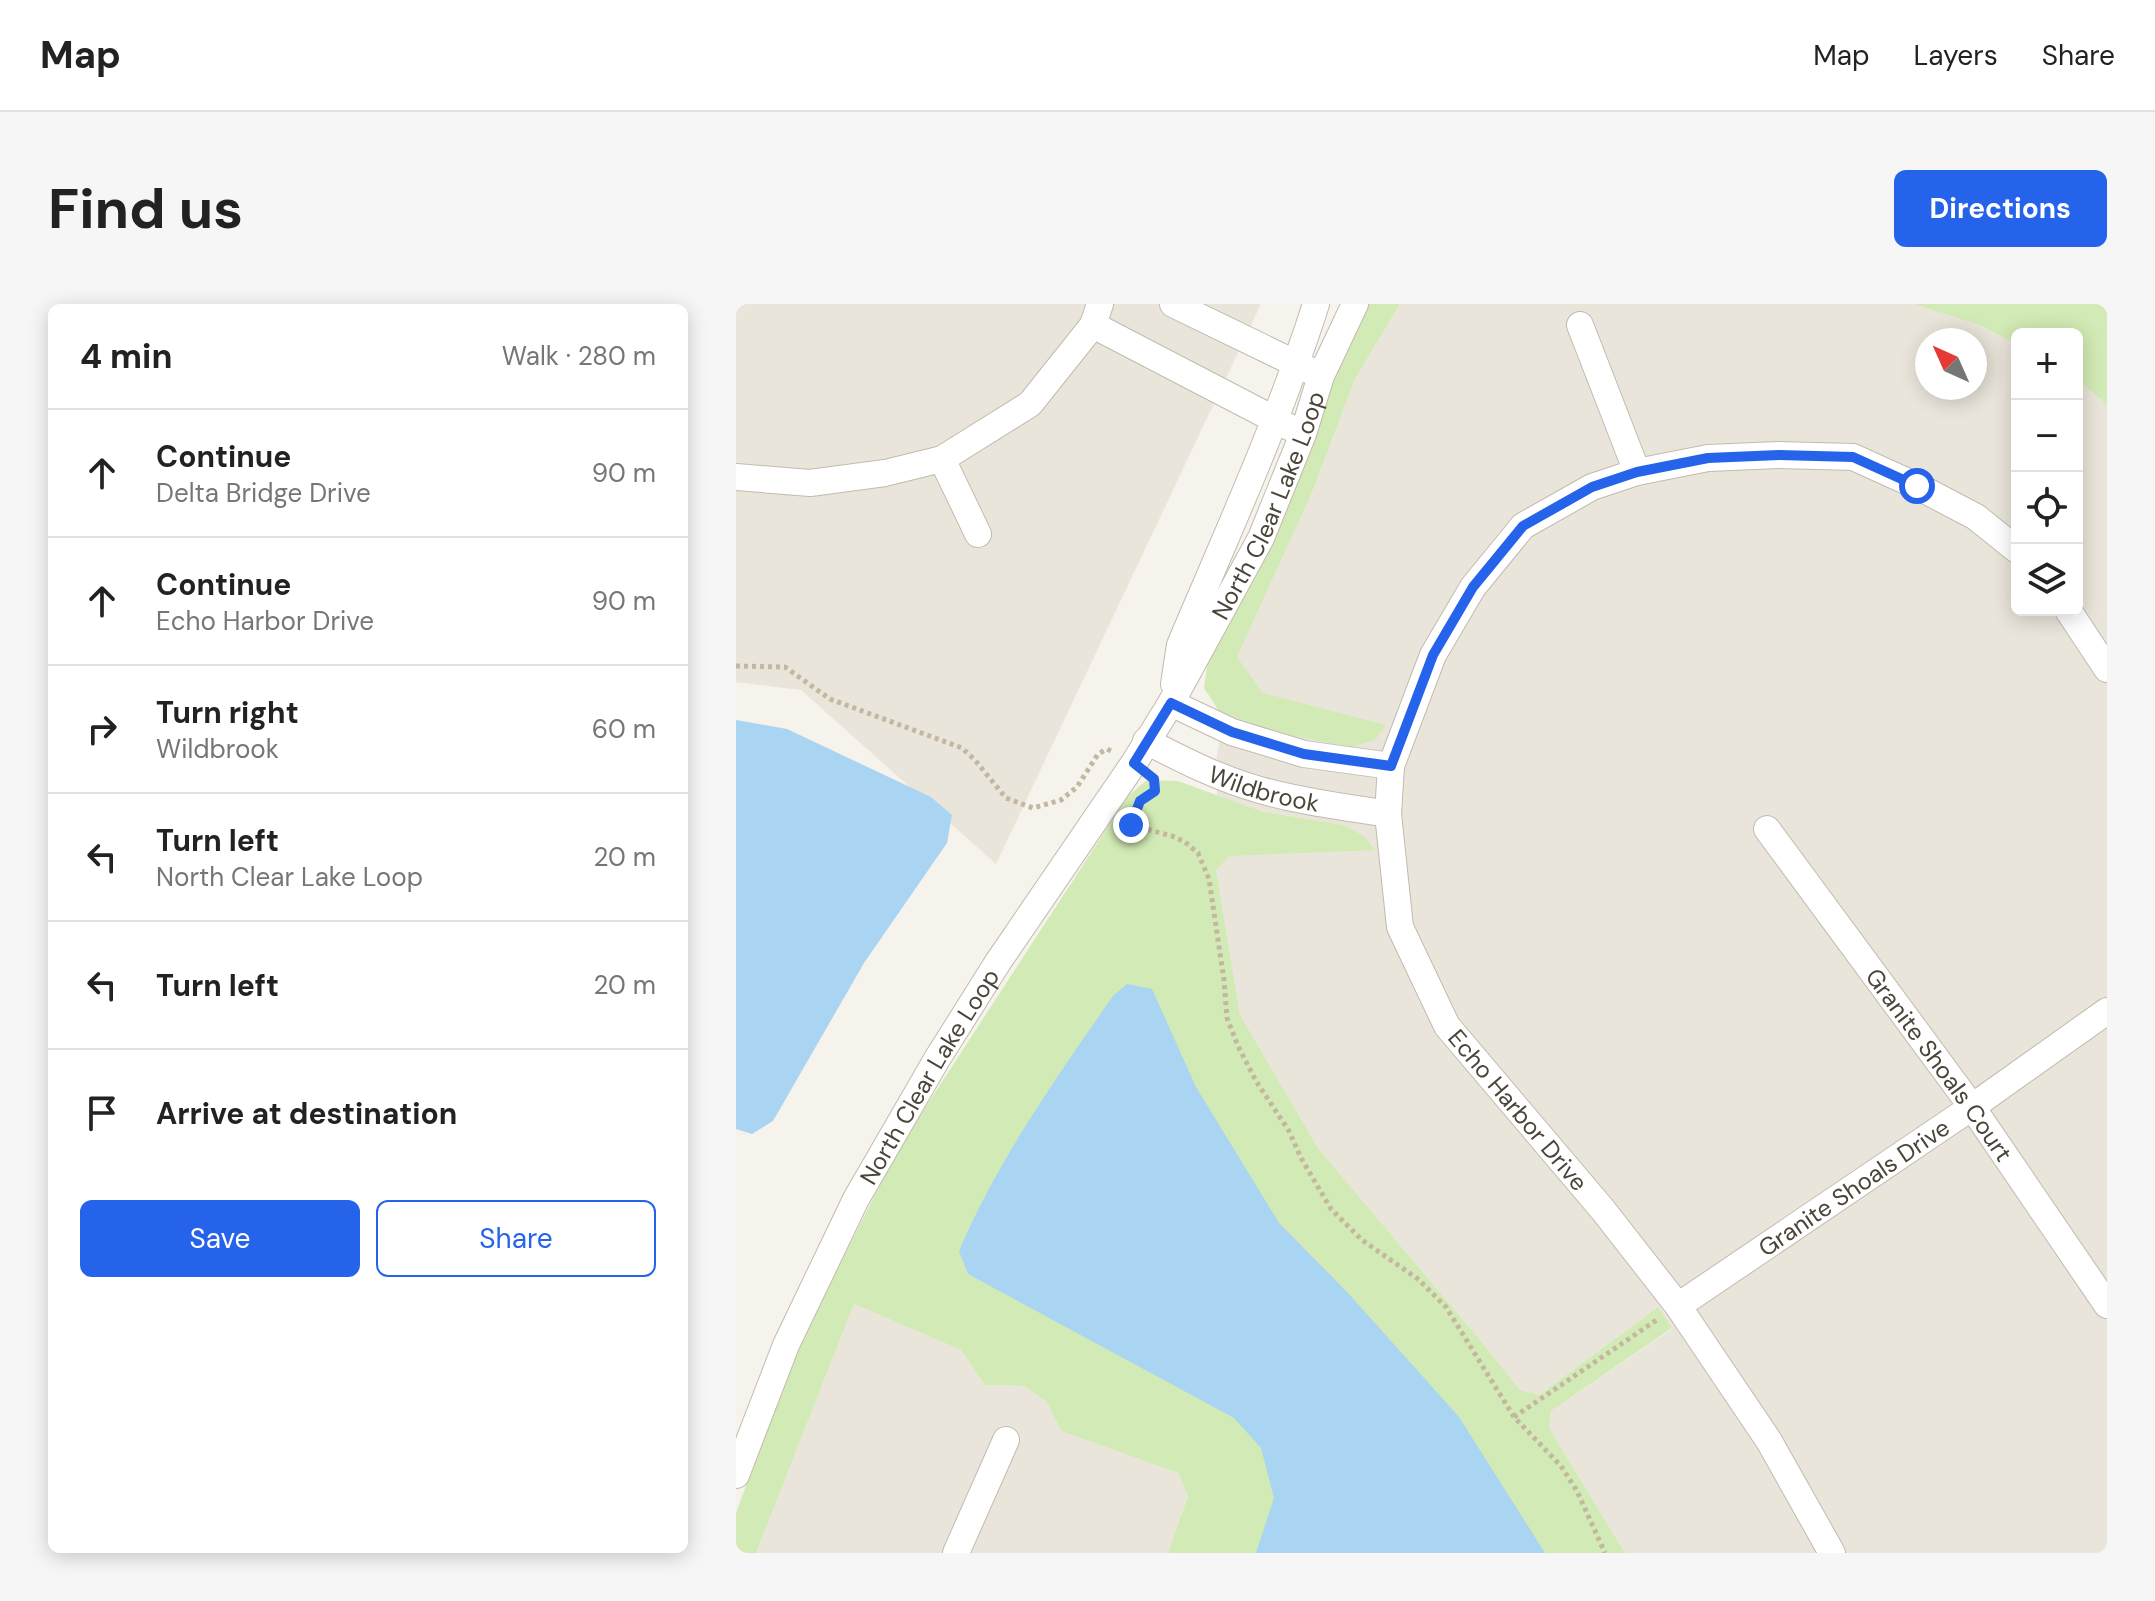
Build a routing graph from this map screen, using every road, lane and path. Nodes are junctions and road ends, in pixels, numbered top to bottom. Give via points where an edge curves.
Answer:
1 (1173, 304) edge
2 (1316, 304) edge
3 (1355, 304) edge
4 (1097, 315) edge
5 (1580, 325) dead end
6 (1297, 364) junction
7 (1321, 376) junction
8 (1276, 420) junction
9 (1303, 434) junction
10 (942, 459) junction
11 (1637, 472) junction
12 (736, 477) edge
13 (978, 534) dead end
14 (2011, 545) edge
15 (2072, 616) edge
16 (736, 666) edge
17 (2107, 669) edge
18 (1171, 703) junction
19 (1140, 752) junction
20 (1391, 766) junction
21 (1388, 814) junction
22 (1767, 829) dead end
23 (2107, 1011) edge
24 (1972, 1107) junction
25 (2107, 1305) edge
26 (1678, 1306) junction
27 (1514, 1417) junction
28 (1006, 1440) dead end
29 (736, 1475) edge
30 (956, 1553) edge
31 (1605, 1553) edge
32 (1832, 1553) edge

1 - 6 street
2 - 6 street, North Clear Lake Loop
3 - 7 street, North Clear Lake Loop
4 - 8 street
4 - 10 street via 1030,404
5 - 11 street
6 - 7 street
6 - 8 street, North Clear Lake Loop
7 - 9 street, North Clear Lake Loop
8 - 9 street
8 - 18 street, North Clear Lake Loop via 1180,645
9 - 18 street, North Clear Lake Loop via 1261,538
10 - 12 street via 810,483
10 - 13 street
11 - 14 street, Echo Harbor Drive via 1708,458 1853,457 1976,517
11 - 20 street, Echo Harbor Drive via 1592,487 1523,526 1473,587 1433,655
15 - 17 street
16 - 19 path via 785,667 830,699 962,748 1006,798 1033,808 1061,800 1107,749
18 - 19 street, North Clear Lake Loop
18 - 20 street, Wildbrook via 1232,732 1304,754
19 - 21 street, Wildbrook via 1259,790
19 - 27 path via 1155,791 1140,801 1131,825 1172,836 1198,853 1209,879 1227,1018 1256,1081 1331,1209 1446,1307
19 - 29 street, North Clear Lake Loop via 998,962 856,1199 786,1345
20 - 21 street, Echo Harbor Drive
21 - 26 street, Echo Harbor Drive via 1400,927 1447,1026
22 - 24 street, Granite Shoals Court
23 - 24 street, Granite Shoals Drive
24 - 25 street, Granite Shoals Court
24 - 26 street, Granite Shoals Drive
26 - 27 path
26 - 32 street, Echo Harbor Drive via 1769,1441
27 - 31 path via 1561,1466
28 - 30 street

